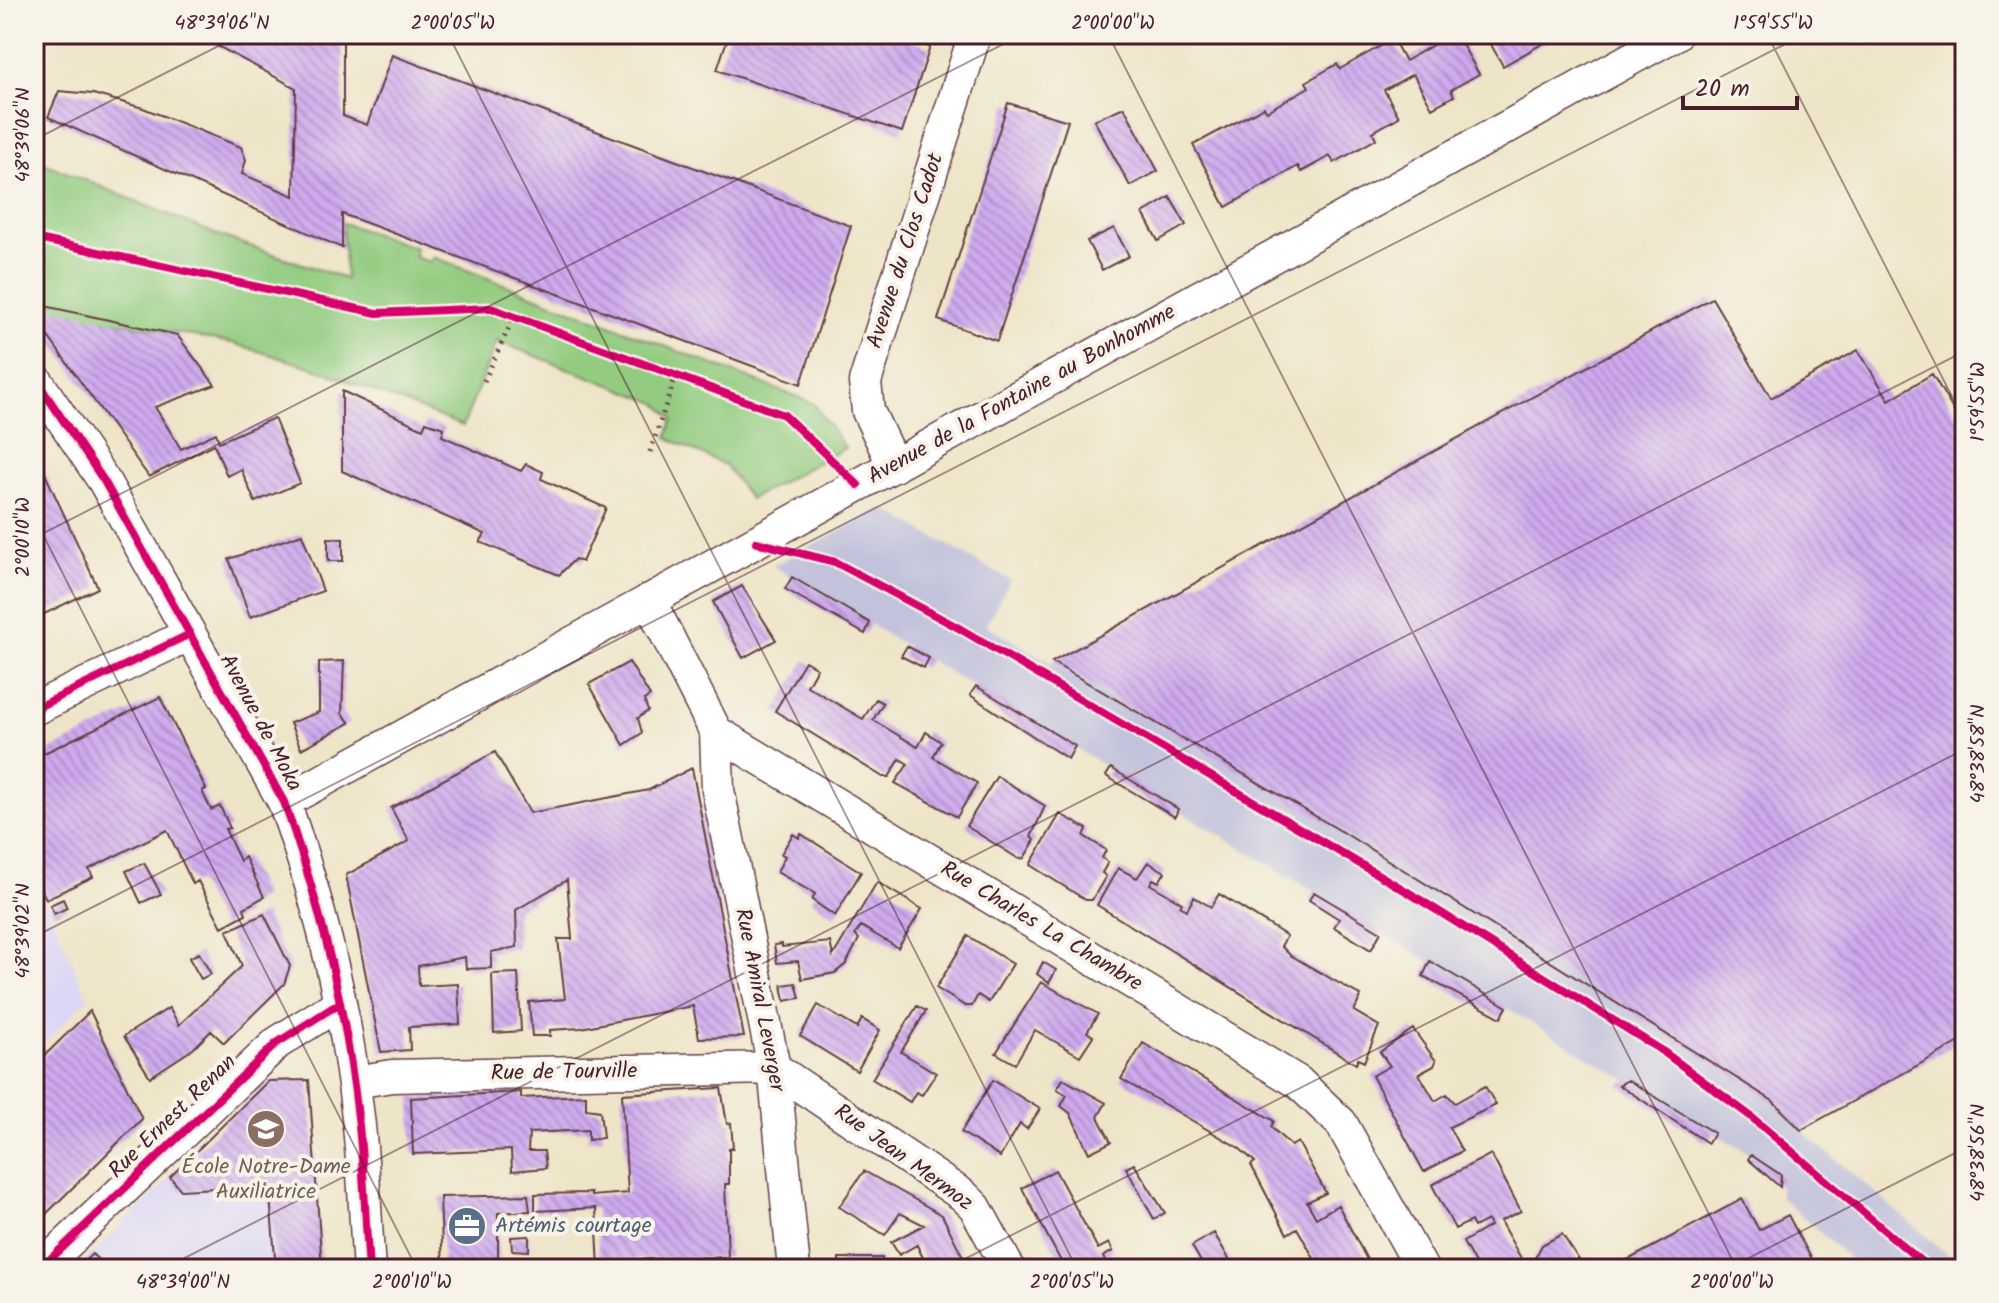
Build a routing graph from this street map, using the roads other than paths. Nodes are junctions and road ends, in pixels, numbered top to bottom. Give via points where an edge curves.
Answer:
1 (975, 34) edge
2 (1676, 34) edge
3 (34, 377) edge
4 (894, 466) junction
5 (649, 600) junction
6 (190, 634) junction
7 (34, 709) edge
8 (716, 732) junction
9 (284, 802) junction
10 (340, 1003) junction
11 (774, 1068) junction
12 (354, 1082) junction
13 (40, 1269) edge
14 (369, 1269) edge
15 (794, 1269) edge
16 (1009, 1269) edge
17 (1422, 1269) edge

1 - 4 street, Avenue du Clos Cadot via 865,382 868,411
2 - 4 street, Avenue de la Fontaine au Bonhomme
3 - 6 street, Avenue de Moka via 104,481
4 - 5 street, Avenue de la Fontaine au Bonhomme
5 - 8 street
5 - 9 street, Avenue de la Fontaine au Bonhomme
6 - 7 street
6 - 9 street, Avenue de Moka
8 - 11 street, Rue Amiral Leverger via 718,790
8 - 17 street, Rue Charles La Chambre via 1298,1082 1341,1123
9 - 10 street, Avenue de Moka via 301,848
10 - 12 street, Avenue de Moka
10 - 13 street, Rue Ernest Renan via 277,1043
11 - 12 street, Rue de Tourville via 392,1076
11 - 15 street, Rue Amiral Leverger
11 - 16 street, Rue Jean Mermoz via 964,1196
12 - 14 street, Avenue de Moka

